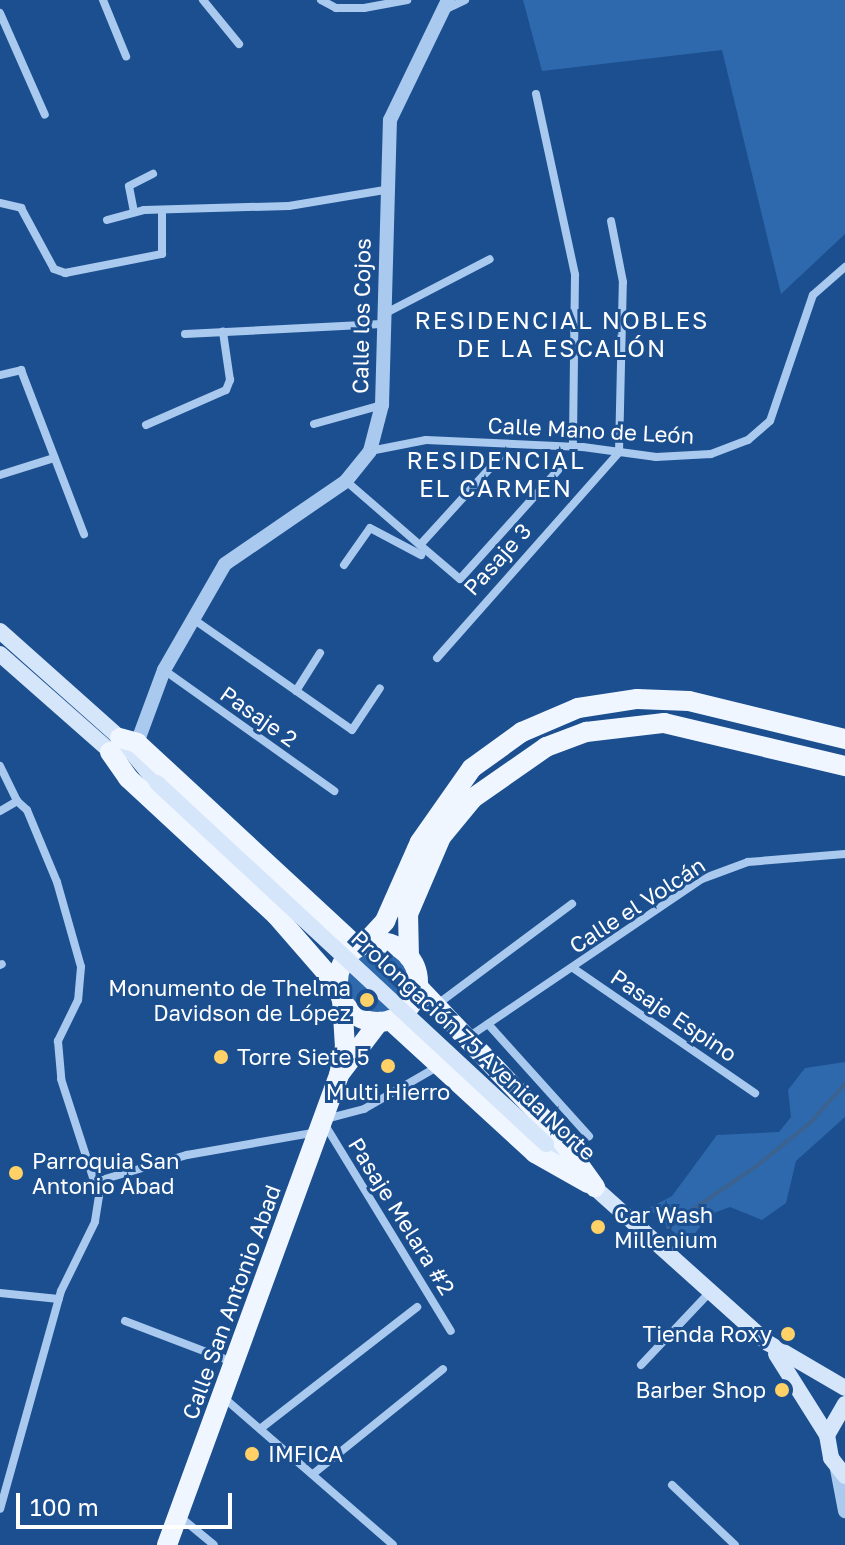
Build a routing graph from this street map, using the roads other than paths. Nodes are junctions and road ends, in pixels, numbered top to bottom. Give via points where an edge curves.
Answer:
1 (103, 0) edge
2 (203, 0) edge
3 (321, 0) edge
4 (407, 0) edge
5 (465, 0) edge
6 (389, 2) edge
7 (447, 4) edge
8 (0, 13) edge
9 (239, 44) dead end
10 (126, 56) dead end
11 (536, 94) dead end
12 (45, 115) dead end
13 (153, 174) dead end
14 (385, 190) junction
15 (0, 203) edge
16 (162, 211) junction
17 (134, 212) junction
18 (107, 220) dead end
19 (611, 221) dead end
20 (490, 259) dead end
21 (845, 267) edge
22 (382, 319) junction
23 (223, 332) junction
24 (185, 334) dead end
25 (0, 375) edge
26 (382, 405) junction
27 (314, 424) dead end
28 (146, 425) dead end
29 (573, 447) junction
30 (370, 451) junction
31 (619, 452) junction
32 (500, 457) dead end
33 (54, 458) junction
34 (558, 470) dead end
35 (0, 475) edge
36 (346, 481) junction
37 (84, 534) dead end
38 (420, 550) junction
39 (344, 565) dead end
40 (196, 621) junction
41 (0, 631) edge
42 (320, 653) dead end
43 (437, 658) dead end
44 (3, 659) edge
45 (164, 670) junction
46 (380, 688) dead end
47 (296, 691) junction
48 (845, 739) edge
49 (122, 744) junction
50 (0, 766) edge
51 (845, 766) edge
52 (334, 791) dead end
53 (17, 801) junction
54 (0, 811) edge
55 (845, 854) edge
56 (572, 904) dead end
57 (360, 946) junction
58 (409, 957) junction
59 (573, 968) junction
60 (418, 987) junction
61 (340, 993) junction
62 (434, 1006) junction
63 (384, 1021) junction
64 (488, 1024) junction
65 (467, 1038) junction
66 (440, 1065) junction
67 (339, 1075) junction
68 (755, 1093) dead end
69 (320, 1126) junction
70 (589, 1136) dead end
71 (98, 1181) junction
72 (595, 1187) junction
73 (710, 1292) junction
74 (0, 1293) edge
75 (59, 1299) junction
76 (417, 1307) dead end
77 (125, 1321) dead end
78 (451, 1331) dead end
79 (768, 1343) junction
80 (235, 1363) junction
81 (641, 1365) dead end
82 (443, 1369) dead end
83 (845, 1388) edge
84 (222, 1397) junction
85 (845, 1404) edge
86 (260, 1429) junction
87 (827, 1435) junction
88 (841, 1472) edge
89 (313, 1474) junction
90 (672, 1485) dead end
91 (0, 1509) edge
92 (845, 1511) edge
93 (178, 1516) junction
94 (167, 1545) edge
95 (214, 1545) edge
96 (393, 1545) edge
97 (735, 1545) edge

1 - 10 street
2 - 9 street
3 - 6 street via 336,8
4 - 6 street
5 - 7 street
7 - 14 street, Calle los Cojos via 390,120
8 - 12 street
11 - 29 street via 575,275
13 - 17 street via 129,186
14 - 16 street via 289,206
14 - 22 street, Calle los Cojos
15 - 16 street via 21,208 54,269 65,273 162,254
16 - 17 street
17 - 18 street
19 - 31 street via 623,282
20 - 22 street
21 - 31 street, Calle Mano de León via 813,295 770,421 748,440 711,454
22 - 23 street
22 - 26 street, Calle los Cojos
23 - 24 street
23 - 28 street via 230,380 226,390
25 - 33 street via 21,370
26 - 27 street
26 - 30 street, Calle los Cojos
29 - 30 street, Calle Mano de León via 426,440
29 - 31 street, Calle Mano de León
30 - 36 street, Calle los Cojos
31 - 43 street, Pasaje 3
32 - 38 street
33 - 35 street
33 - 37 street
34 - 38 street via 460,579
36 - 38 street
36 - 40 street, Calle los Cojos via 225,564
38 - 39 street via 370,528
40 - 45 street, Calle los Cojos
40 - 47 street
41 - 49 main road
42 - 47 street
44 - 49 main road
45 - 49 street, Calle los Cojos
45 - 52 street, Pasaje 2
46 - 47 street via 352,730
48 - 57 main road via 689,701 637,699 578,708 522,732 472,768 420,842 389,914
49 - 57 main road
49 - 61 main road via 128,778 276,915
49 - 72 main road, Prolongación 75 Avenida Norte, bridge via 154,780
50 - 53 street
51 - 58 main road via 664,723 586,732 546,747 473,798 441,837 408,914
53 - 54 street
53 - 71 street via 27,810 57,882 81,967 78,1000 58,1041 61,1079
55 - 59 street, Calle el Volcán via 748,862 702,879
56 - 62 street
57 - 58 main road via 393,945
57 - 61 main road via 344,962
58 - 60 main road
59 - 64 street, Calle el Volcán
59 - 68 street, Pasaje Espino
60 - 62 main road
60 - 63 main road via 408,1008
61 - 63 main road via 357,1016
61 - 67 main road, Calle San Antonio Abad via 345,1047
62 - 65 main road
63 - 66 main road
63 - 67 main road, Calle San Antonio Abad
64 - 65 street, Calle el Volcán
64 - 70 street
65 - 72 main road via 555,1131
66 - 69 street via 364,1109
66 - 72 main road via 535,1153
67 - 69 main road, Calle San Antonio Abad
69 - 71 street
69 - 78 street, Pasaje Melara #2
69 - 80 main road, Calle San Antonio Abad
71 - 75 street via 95,1222
72 - 73 main road, Prolongación 75 Avenida Norte
73 - 79 main road, Prolongación 75 Avenida Norte
73 - 81 street
74 - 75 street
75 - 91 street
76 - 86 street
77 - 80 street
79 - 83 main road, Prolongación 75 Avenida Norte
79 - 87 main road, Prolongación 75 Avenida Norte via 805,1393
80 - 84 main road, Calle San Antonio Abad
82 - 89 street
84 - 86 street
84 - 93 main road, Calle San Antonio Abad
85 - 87 main road
86 - 89 street
87 - 88 main road, Prolongación 75 Avenida Norte
88 - 92 street
89 - 96 street
90 - 97 street
93 - 94 main road, Calle San Antonio Abad
93 - 95 street

